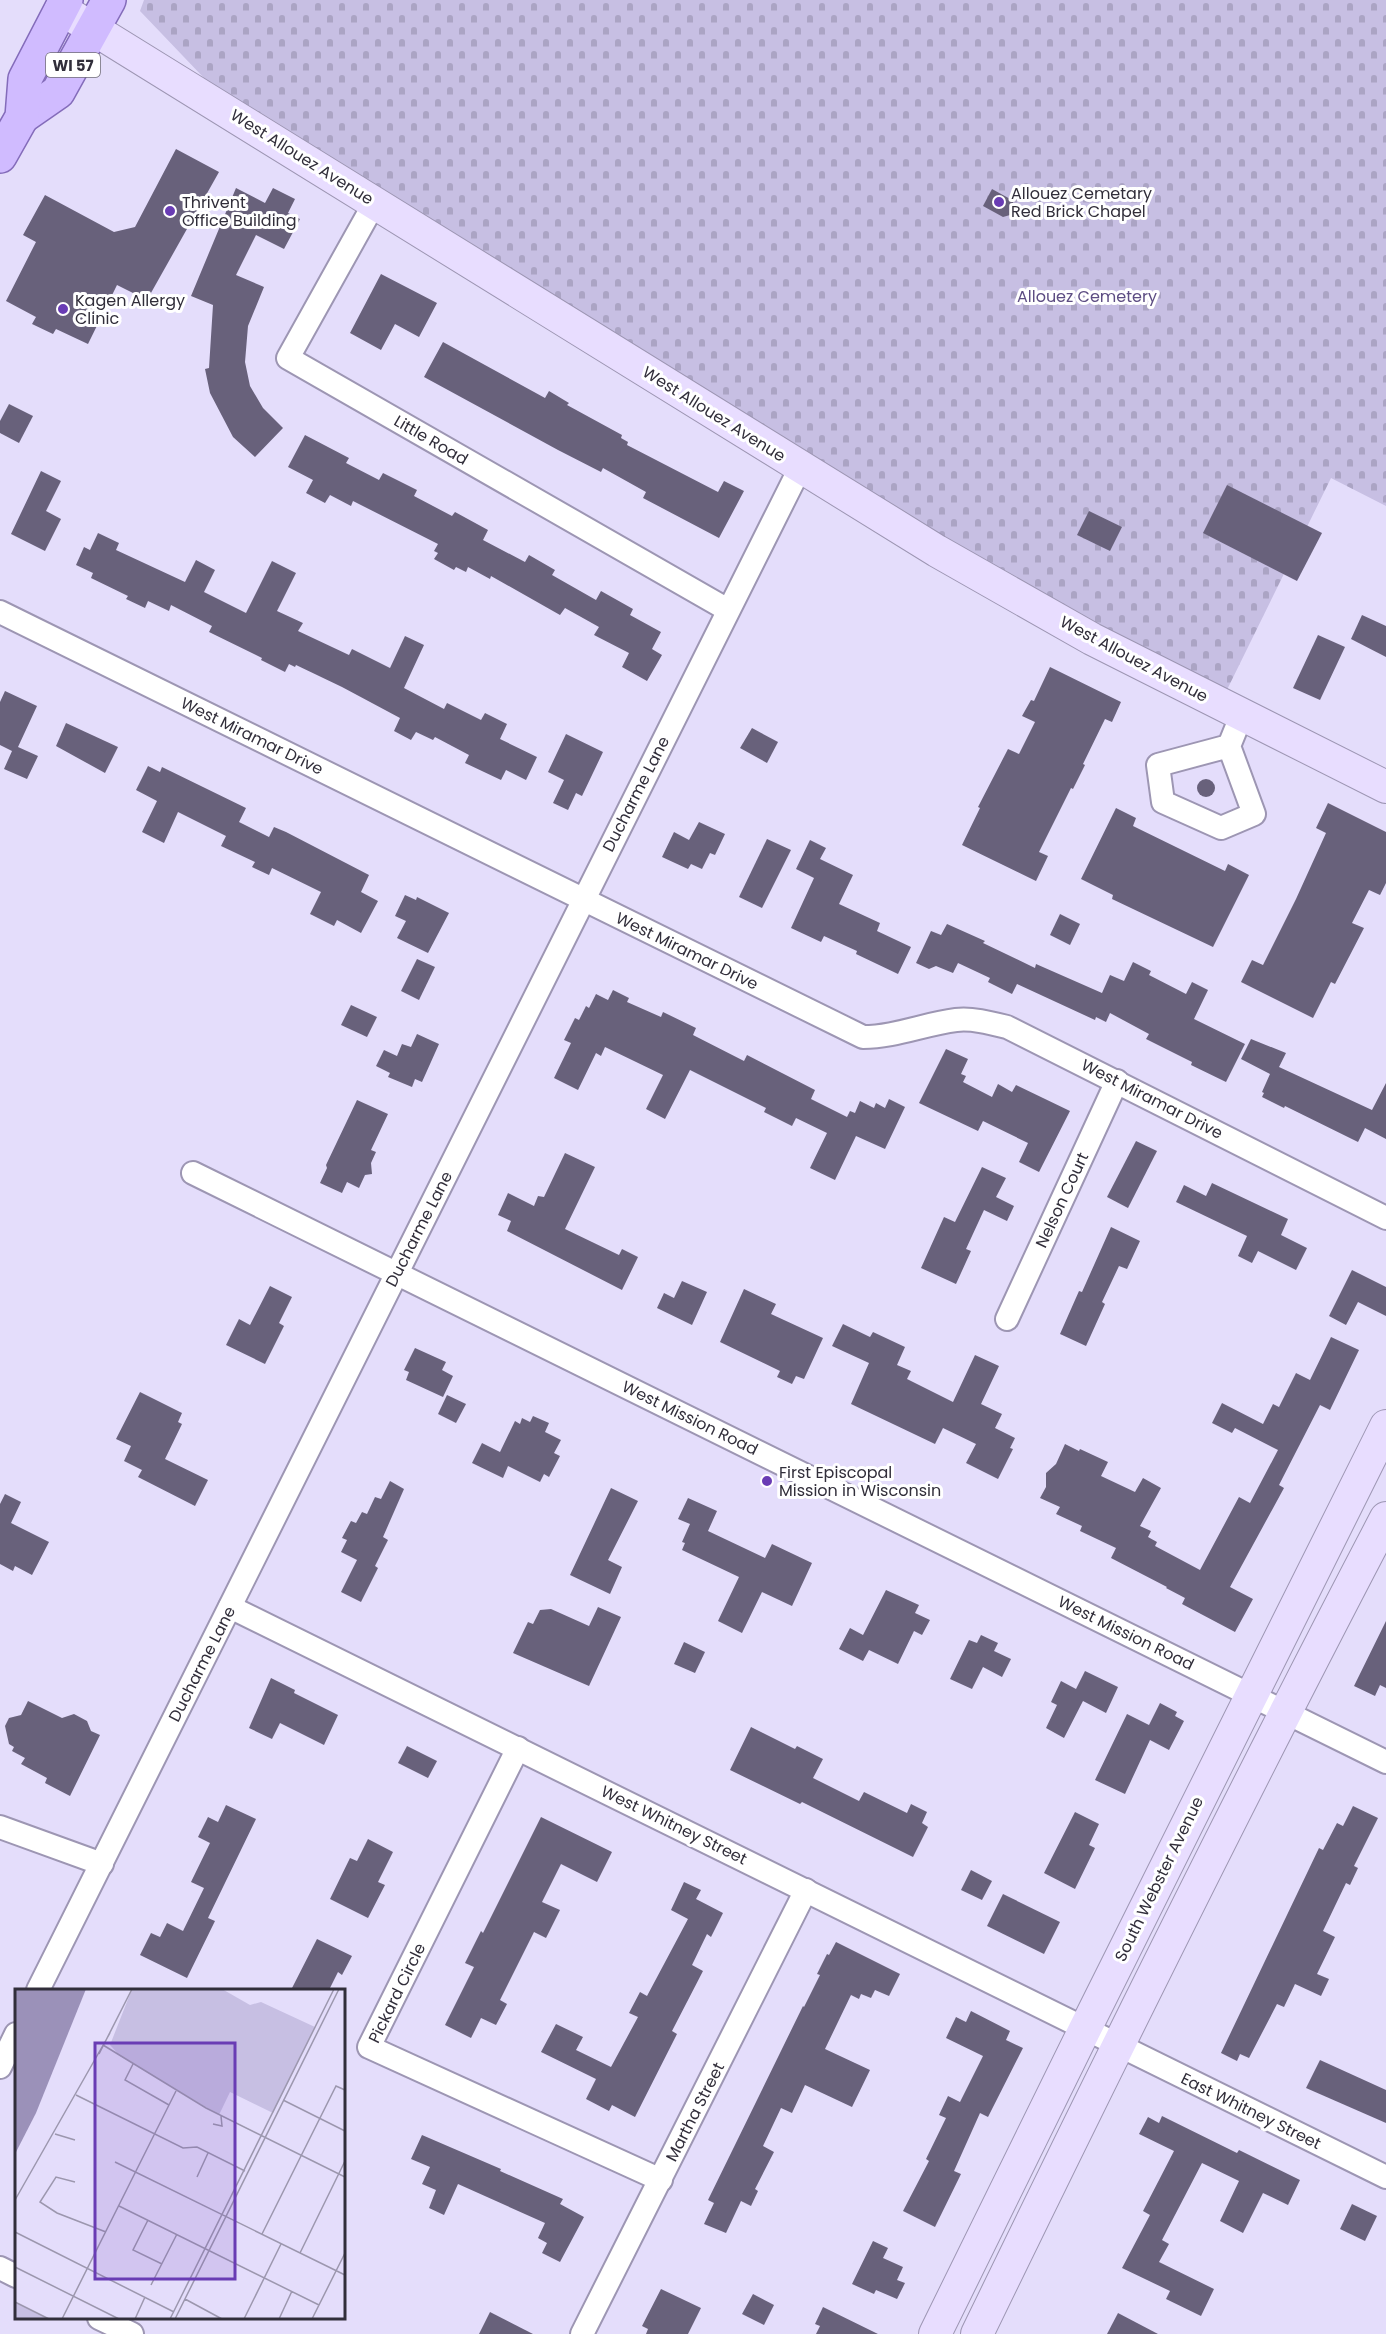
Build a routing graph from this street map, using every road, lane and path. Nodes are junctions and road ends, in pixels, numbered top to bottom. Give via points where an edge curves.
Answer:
1 (109, 0) edge
2 (63, 5) edge
3 (93, 29) junction
4 (22, 117) junction
5 (0, 156) edge
6 (375, 202) junction
7 (800, 468) junction
8 (728, 610) junction
9 (0, 612) edge
10 (1242, 714) junction
11 (1229, 746) dead end
12 (1386, 786) edge
13 (583, 900) junction
14 (1117, 1081) junction
15 (193, 1173) dead end
16 (1386, 1218) edge
17 (396, 1273) junction
18 (1007, 1319) dead end
19 (1386, 1426) edge
20 (1386, 1518) edge
21 (230, 1607) junction
22 (1251, 1695) junction
23 (1284, 1712) junction
24 (518, 1748) junction
25 (1386, 1762) edge
26 (0, 1827) edge
27 (102, 1864) junction
28 (806, 1890) junction
29 (39, 1989) edge
30 (1084, 2029) junction
31 (15, 2036) edge
32 (1117, 2045) junction
33 (0, 2067) edge
34 (1386, 2177) edge
35 (661, 2180) junction
36 (0, 2268) edge
37 (15, 2276) edge
38 (101, 2319) edge
39 (132, 2334) edge
40 (582, 2334) edge
41 (935, 2334) edge
42 (977, 2334) edge

1 - 3 main road, WI 57
2 - 3 main road, West Allouez Avenue
2 - 4 main road, WI 57 via 25,79
3 - 4 main road, WI 57 via 58,92
3 - 6 main road, West Allouez Avenue
4 - 5 main road, WI 57
6 - 7 main road, West Allouez Avenue
6 - 8 street, Little Road via 288,358
7 - 8 street, Ducharme Lane
7 - 10 main road, West Allouez Avenue via 1082,633
8 - 13 street, Ducharme Lane
9 - 13 street, West Miramar Drive
10 - 11 street
10 - 12 main road, West Allouez Avenue
13 - 14 street, West Miramar Drive via 863,1037 880,1037 957,1020 987,1022 1007,1027
13 - 17 street, Ducharme Lane
14 - 16 street, West Miramar Drive
14 - 18 street, Nelson Court
15 - 17 street, West Mission Road
17 - 21 street, Ducharme Lane
17 - 22 street, West Mission Road
19 - 22 main road, South Webster Avenue
20 - 23 main road
21 - 24 street, West Whitney Street
21 - 27 street, Ducharme Lane
22 - 23 street, West Mission Road
22 - 30 main road, South Webster Avenue
23 - 25 street, West Mission Road
23 - 32 main road
24 - 28 street, West Whitney Street
24 - 35 street, Pickard Circle via 369,2047
26 - 27 street
27 - 29 street, Ducharme Lane
28 - 30 street, West Whitney Street
28 - 35 street, Martha Street
30 - 32 street, West Whitney Street
30 - 41 main road, South Webster Avenue
31 - 33 street
32 - 34 street, East Whitney Street
32 - 42 main road
35 - 40 street, Martha Street
36 - 37 street
38 - 39 street

